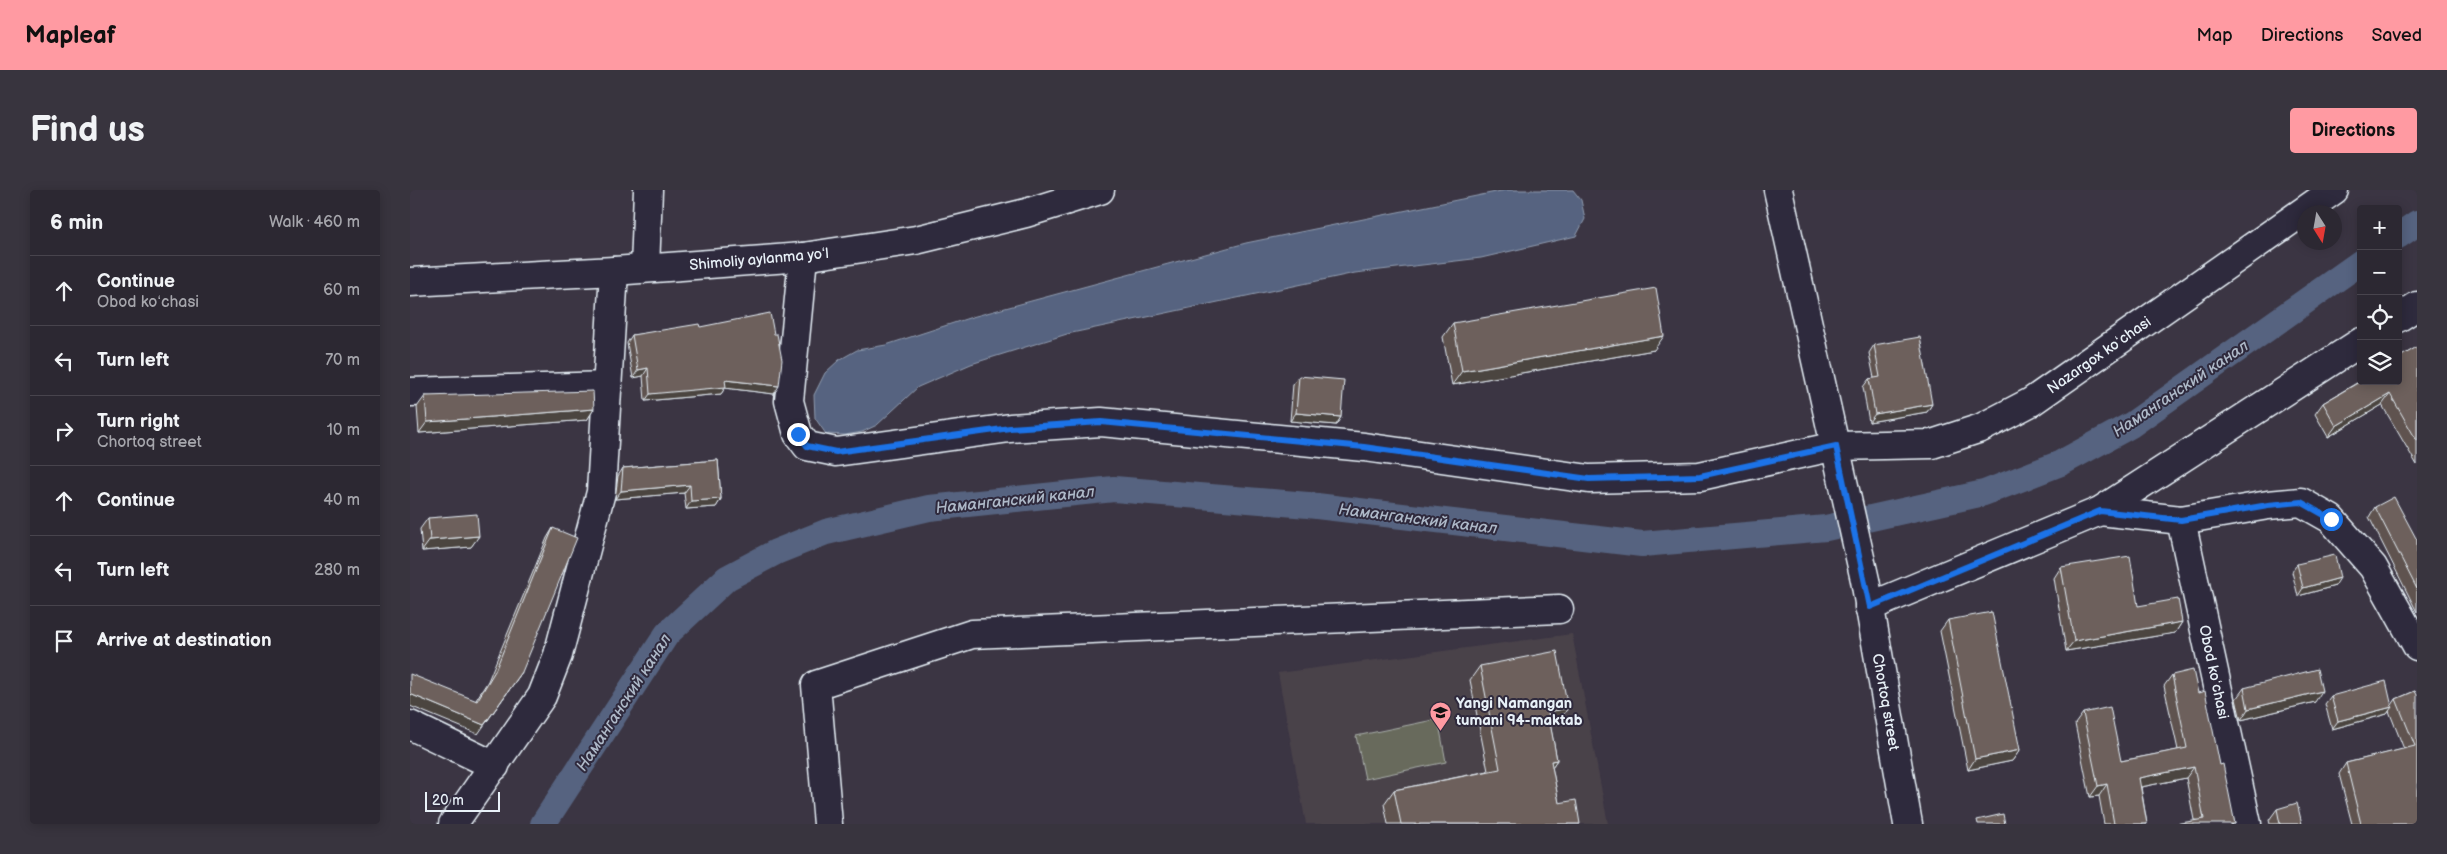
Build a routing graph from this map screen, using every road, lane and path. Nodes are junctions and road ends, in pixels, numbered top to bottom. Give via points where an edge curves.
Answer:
1 (648, 190) edge
2 (1100, 190) edge
3 (1778, 190) edge
4 (2334, 190) edge
5 (803, 257) junction
6 (645, 268) junction
7 (614, 271) junction
8 (410, 282) edge
9 (2417, 306) edge
10 (2402, 315) edge
11 (2357, 345) edge
12 (608, 386) junction
13 (410, 392) edge
14 (1838, 454) junction
15 (2100, 511) junction
16 (2181, 520) junction
17 (1870, 607) junction
18 (1559, 608) dead end
19 (2417, 646) edge
20 (410, 725) edge
21 (495, 766) junction
22 (453, 824) edge
23 (828, 824) edge
24 (1908, 824) edge
25 (2247, 824) edge

1 - 6 street
2 - 5 street, Shimoliy aylanma yoʻl via 1026,213 916,240
3 - 14 street, Chortoq street
4 - 14 street, Nazargox koʻchasi via 2031,402 1981,428 1932,444
5 - 6 street, Shimoliy aylanma yoʻl
5 - 14 street, Nazargox koʻchasi via 789,401 798,434 807,446 836,452 1010,428 1101,422 1364,447 1589,479 1700,476
6 - 7 street, Shimoliy aylanma yoʻl
7 - 8 street, Shimoliy aylanma yoʻl
7 - 12 street
9 - 10 street
11 - 15 street
12 - 13 street
12 - 21 street via 601,492 558,655 542,696
14 - 17 street, Chortoq street
15 - 16 street
15 - 17 street
16 - 19 street via 2301,502 2331,519 2373,567
16 - 25 street, Obod koʻchasi
17 - 24 street, Chortoq street
18 - 23 street via 972,634 816,686
20 - 21 street
21 - 22 street

